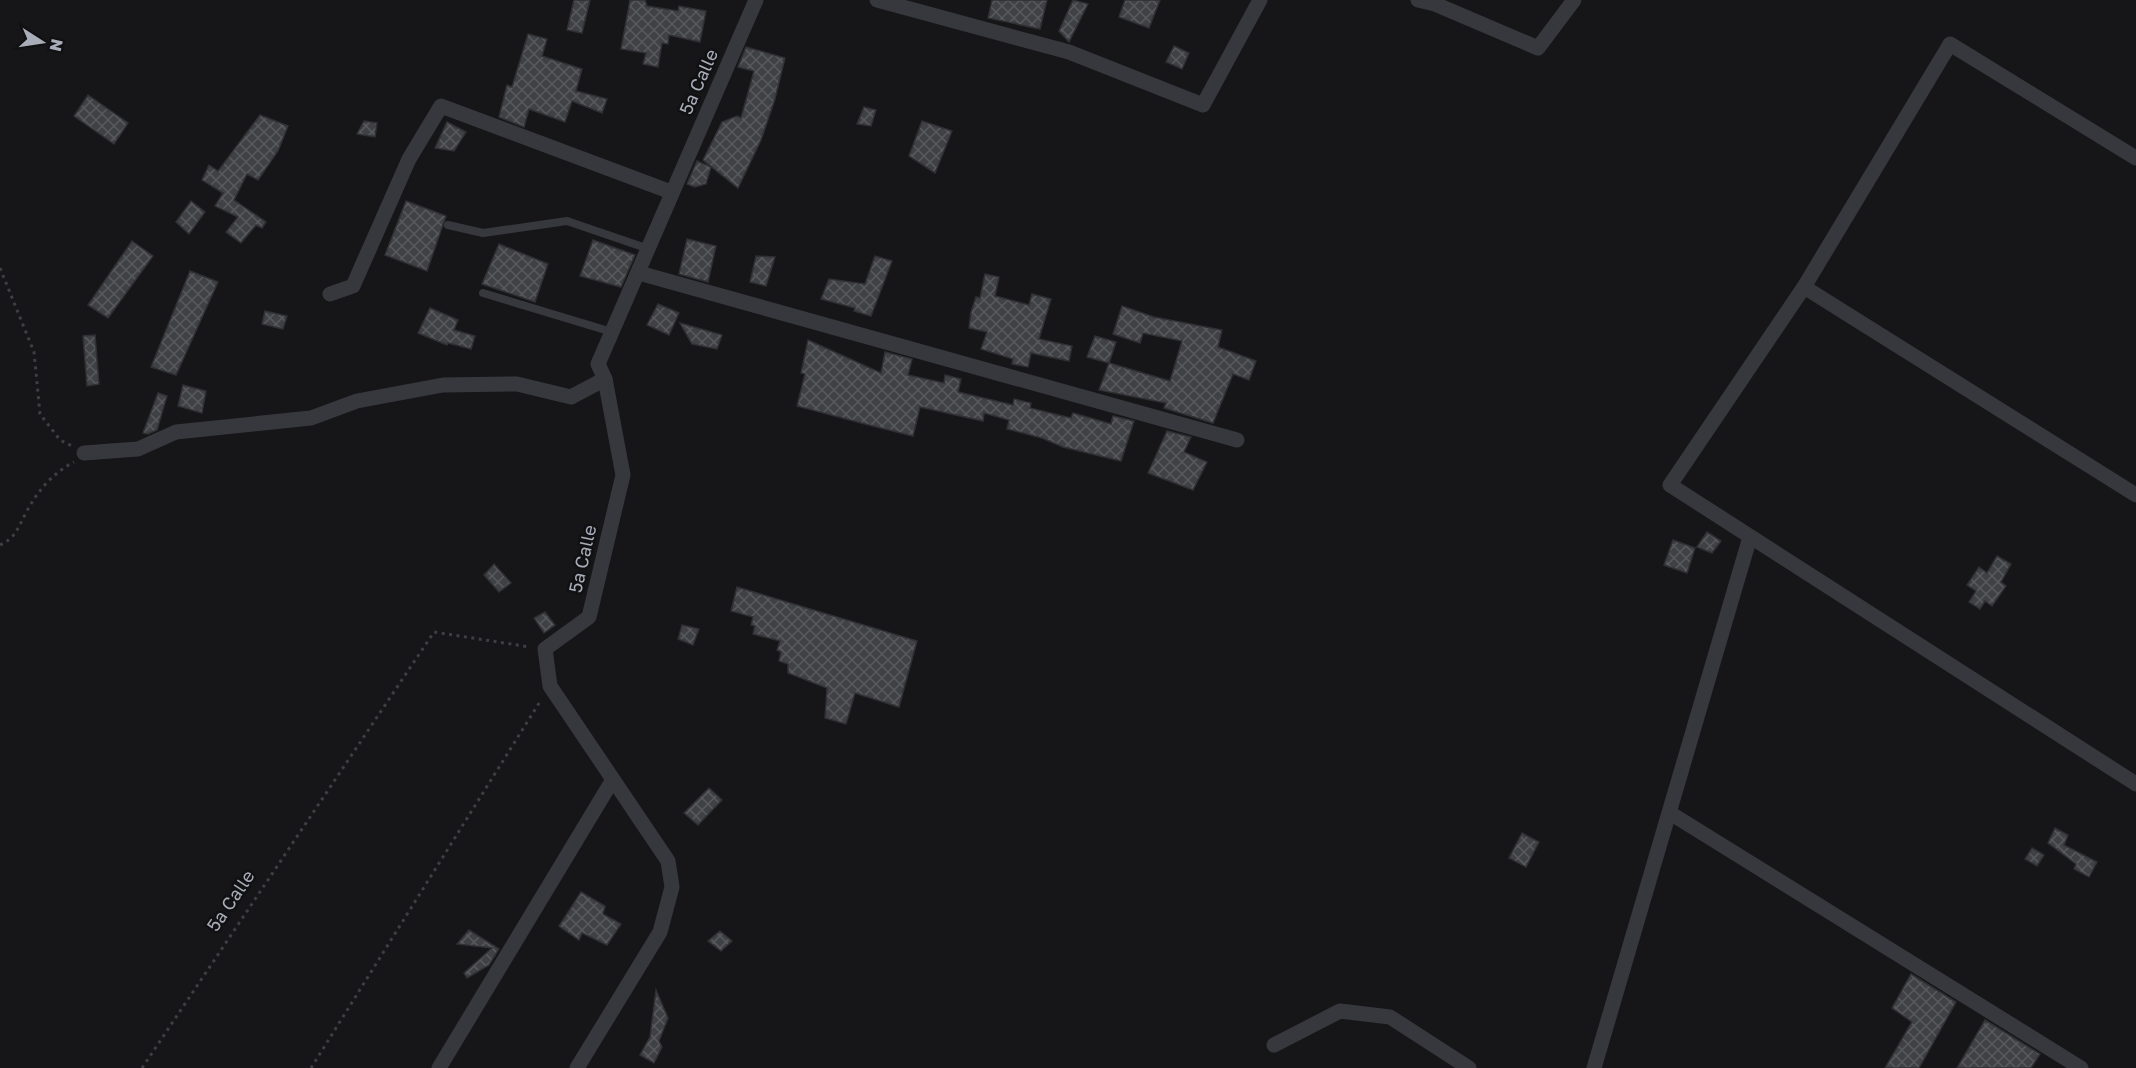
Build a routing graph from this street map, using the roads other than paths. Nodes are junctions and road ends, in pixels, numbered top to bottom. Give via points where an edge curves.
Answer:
1 (756, 0) edge
2 (877, 0) edge
3 (1260, 0) edge
4 (1418, 0) edge
5 (1574, 0) edge
6 (2136, 158) edge
7 (671, 192) junction
8 (448, 225) dead end
9 (649, 249) junction
10 (639, 273) junction
11 (1804, 287) junction
12 (483, 293) dead end
13 (330, 294) dead end
14 (612, 332) junction
15 (605, 379) junction
16 (1237, 440) dead end
17 (84, 453) road end
18 (2136, 495) edge
19 (1750, 537) junction
20 (612, 781) junction
21 (2136, 784) edge
22 (1670, 813) junction
23 (1274, 1045) dead end
24 (439, 1068) edge
25 (577, 1068) edge
26 (1469, 1068) edge
27 (1594, 1068) edge
28 (2081, 1068) edge

1 - 7 street, 5a Calle
2 - 3 street via 1069,52 1203,105
4 - 5 street via 1538,48
6 - 11 street via 1950,45
7 - 9 street, 5a Calle
7 - 13 street via 441,106 409,159 353,286
8 - 9 lane via 483,233 567,221
9 - 10 street, 5a Calle
10 - 14 street, 5a Calle
10 - 16 street
11 - 18 street
11 - 19 street via 1670,485
12 - 14 lane
14 - 15 street, 5a Calle via 598,364
15 - 17 street via 571,397 517,384 443,385 357,401 311,418 176,432 138,449
15 - 20 street, 5a Calle via 623,475 589,617 545,649 550,686
19 - 21 street
19 - 22 street
20 - 24 street
20 - 25 street via 668,861 672,887 660,932
22 - 27 street
22 - 28 street
23 - 26 street via 1340,1011 1390,1017

